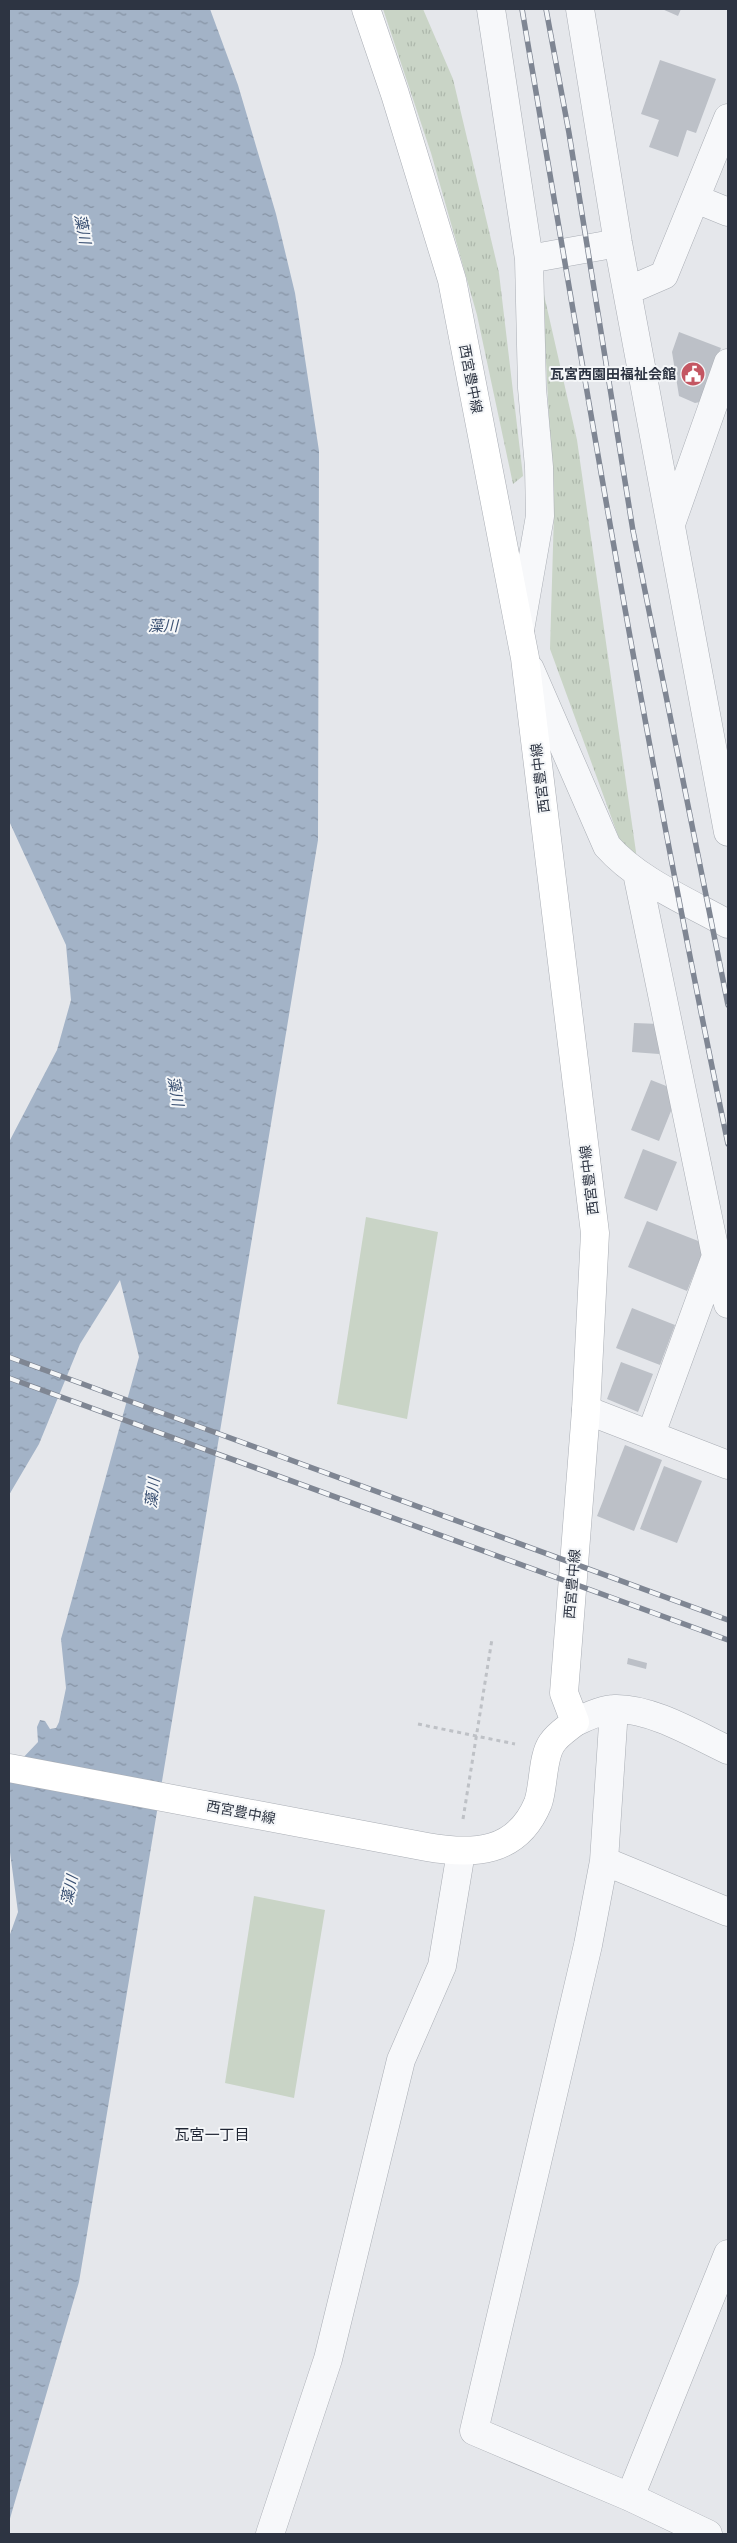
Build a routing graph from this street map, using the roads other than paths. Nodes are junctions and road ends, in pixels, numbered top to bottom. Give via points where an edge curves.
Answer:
1 (366, 9) edge
2 (491, 9) edge
3 (580, 9) edge
4 (728, 118) edge
5 (696, 199) junction
6 (728, 212) edge
7 (618, 243) junction
8 (529, 259) junction
9 (627, 291) junction
10 (728, 363) edge
11 (671, 524) junction
12 (520, 632) junction
13 (525, 658) junction
14 (721, 751) edge
15 (728, 832) edge
16 (637, 873) junction
17 (728, 924) edge
18 (716, 1256) junction
19 (728, 1304) edge
20 (586, 1410) junction
21 (651, 1434) junction
22 (728, 1465) edge
23 (614, 1708) junction
24 (575, 1722) junction
25 (728, 1750) edge
26 (9, 1768) edge
27 (461, 1852) junction
28 (604, 1861) junction
29 (728, 1912) edge
30 (728, 2254) edge
31 (630, 2497) junction
32 (270, 2534) edge
33 (708, 2534) edge

1 - 12 main road, 西宮豊中線 via 452,280
2 - 8 street
3 - 7 street
4 - 5 street
5 - 6 street
5 - 9 street via 664,275
7 - 8 street
7 - 9 street
8 - 12 street via 529,318 540,467 540,516
9 - 11 street
10 - 11 street
11 - 14 street
12 - 13 main road, 西宮豊中線
13 - 16 street via 597,828 620,861
13 - 20 main road, 西宮豊中線 via 595,1233
14 - 15 street
16 - 17 street
16 - 18 street
18 - 19 street
18 - 21 street
20 - 21 street
20 - 24 main road, 西宮豊中線 via 564,1693
21 - 22 street
23 - 24 street
23 - 25 street via 642,1711
23 - 28 street
24 - 27 main road, 西宮豊中線 via 551,1744 538,1802 528,1819 513,1836 496,1847
26 - 27 main road, 西宮豊中線
27 - 32 street via 442,1966 401,2060 328,2359
28 - 29 street
28 - 31 street via 588,1945 474,2431
30 - 31 street
31 - 33 street

